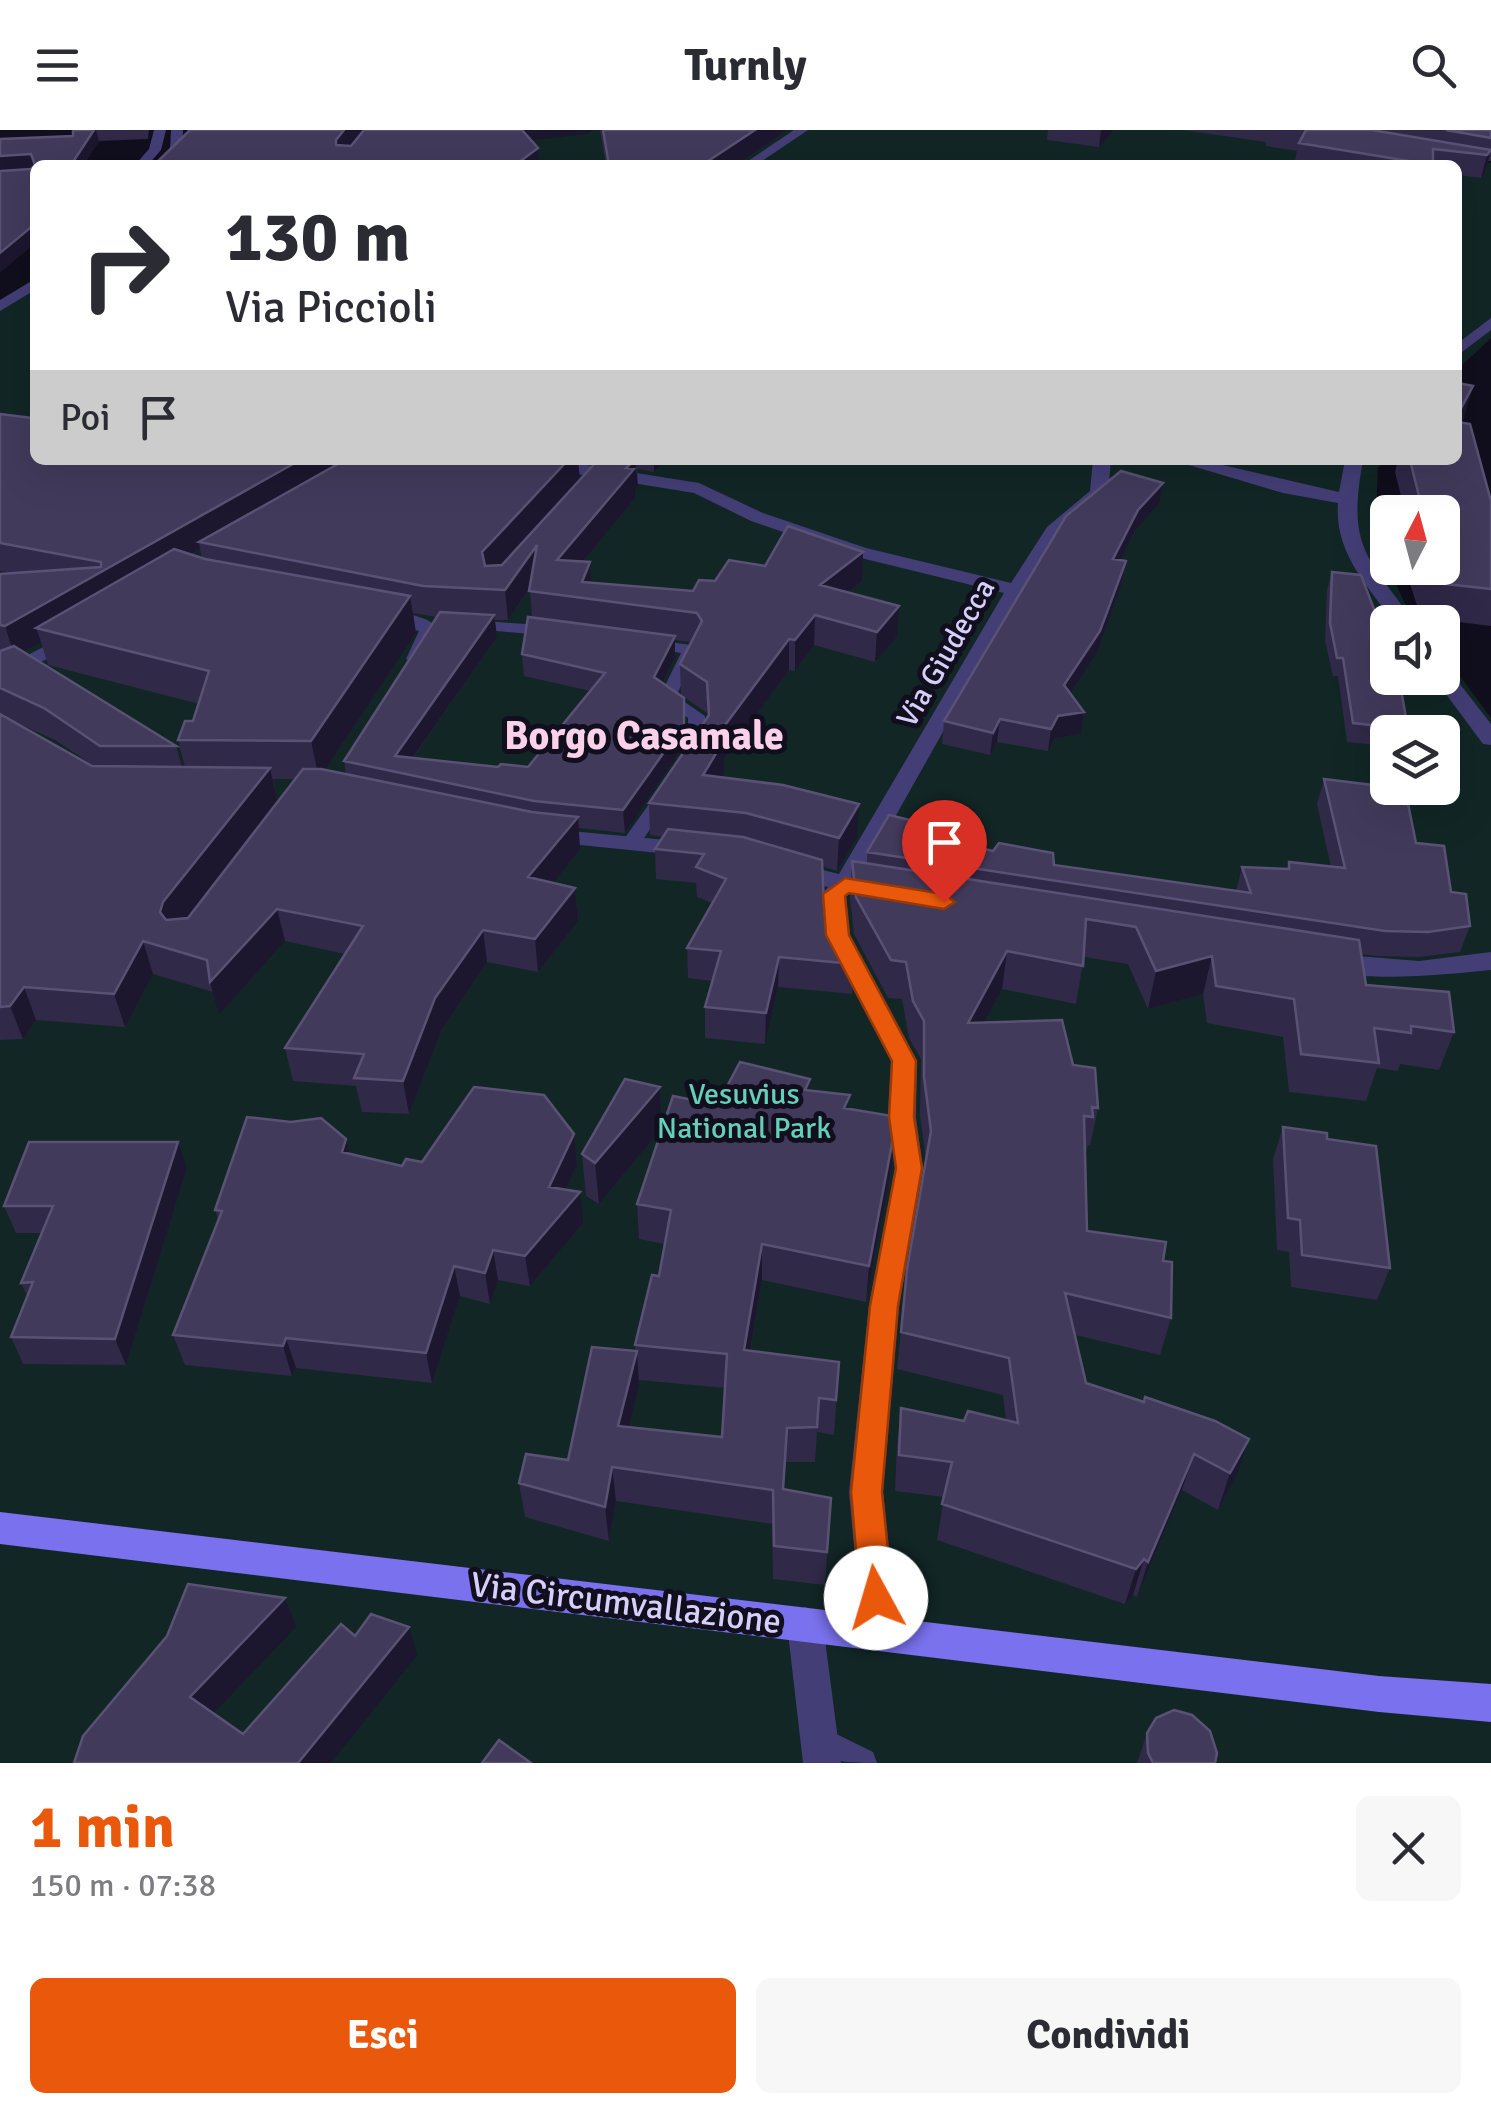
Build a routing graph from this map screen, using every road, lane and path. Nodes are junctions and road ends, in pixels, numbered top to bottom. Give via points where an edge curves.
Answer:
1 (160, 130) edge
2 (177, 130) edge
3 (802, 130) edge
4 (146, 160) edge
5 (168, 160) edge
6 (756, 160) edge
7 (30, 286) edge
8 (30, 303) edge
9 (0, 306) edge
10 (0, 322) edge
11 (1491, 322) edge
12 (1462, 347) edge
13 (541, 465) edge
14 (1101, 465) edge
15 (1200, 465) edge
16 (1353, 465) edge
17 (1347, 499) junction
18 (1016, 590) junction
19 (1391, 605) edge
20 (357, 611) edge
21 (95, 624) edge
22 (424, 624) junction
23 (568, 634) edge
24 (626, 641) edge
25 (409, 670) edge
26 (0, 676) edge
27 (1458, 695) edge
28 (1491, 739) edge
29 (517, 830) edge
30 (631, 843) junction
31 (707, 852) edge
32 (763, 862) edge
33 (845, 885) junction
34 (902, 895) edge
35 (1298, 958) edge
36 (1491, 961) edge
37 (0, 1528) edge
38 (804, 1624) junction
39 (880, 1634) junction
40 (1491, 1703) edge
41 (820, 1752) edge
42 (862, 1763) edge

1 - 4 street
2 - 5 street
3 - 6 street
7 - 9 street
8 - 10 street
11 - 12 street
13 - 18 street via 593,479 699,488 757,517 860,552
14 - 18 street, Via Giudecca via 1098,494 1058,524
15 - 17 street
16 - 17 street
17 - 19 street via 1348,536
18 - 33 street, Via Giudecca
20 - 22 street
21 - 26 street
22 - 23 lane
22 - 25 street via 430,634
24 - 30 lane via 690,650 667,698 696,716 697,747
27 - 28 street
29 - 30 street
30 - 31 street
32 - 33 street
33 - 34 street
33 - 39 street via 834,894 838,935 904,1061 909,1168 884,1306 866,1492
35 - 36 street via 1418,970
37 - 38 main road, Via Circumvallazione
38 - 39 main road, Via Circumvallazione
38 - 41 street
39 - 40 main road, Via Circumvallazione
41 - 42 lane

